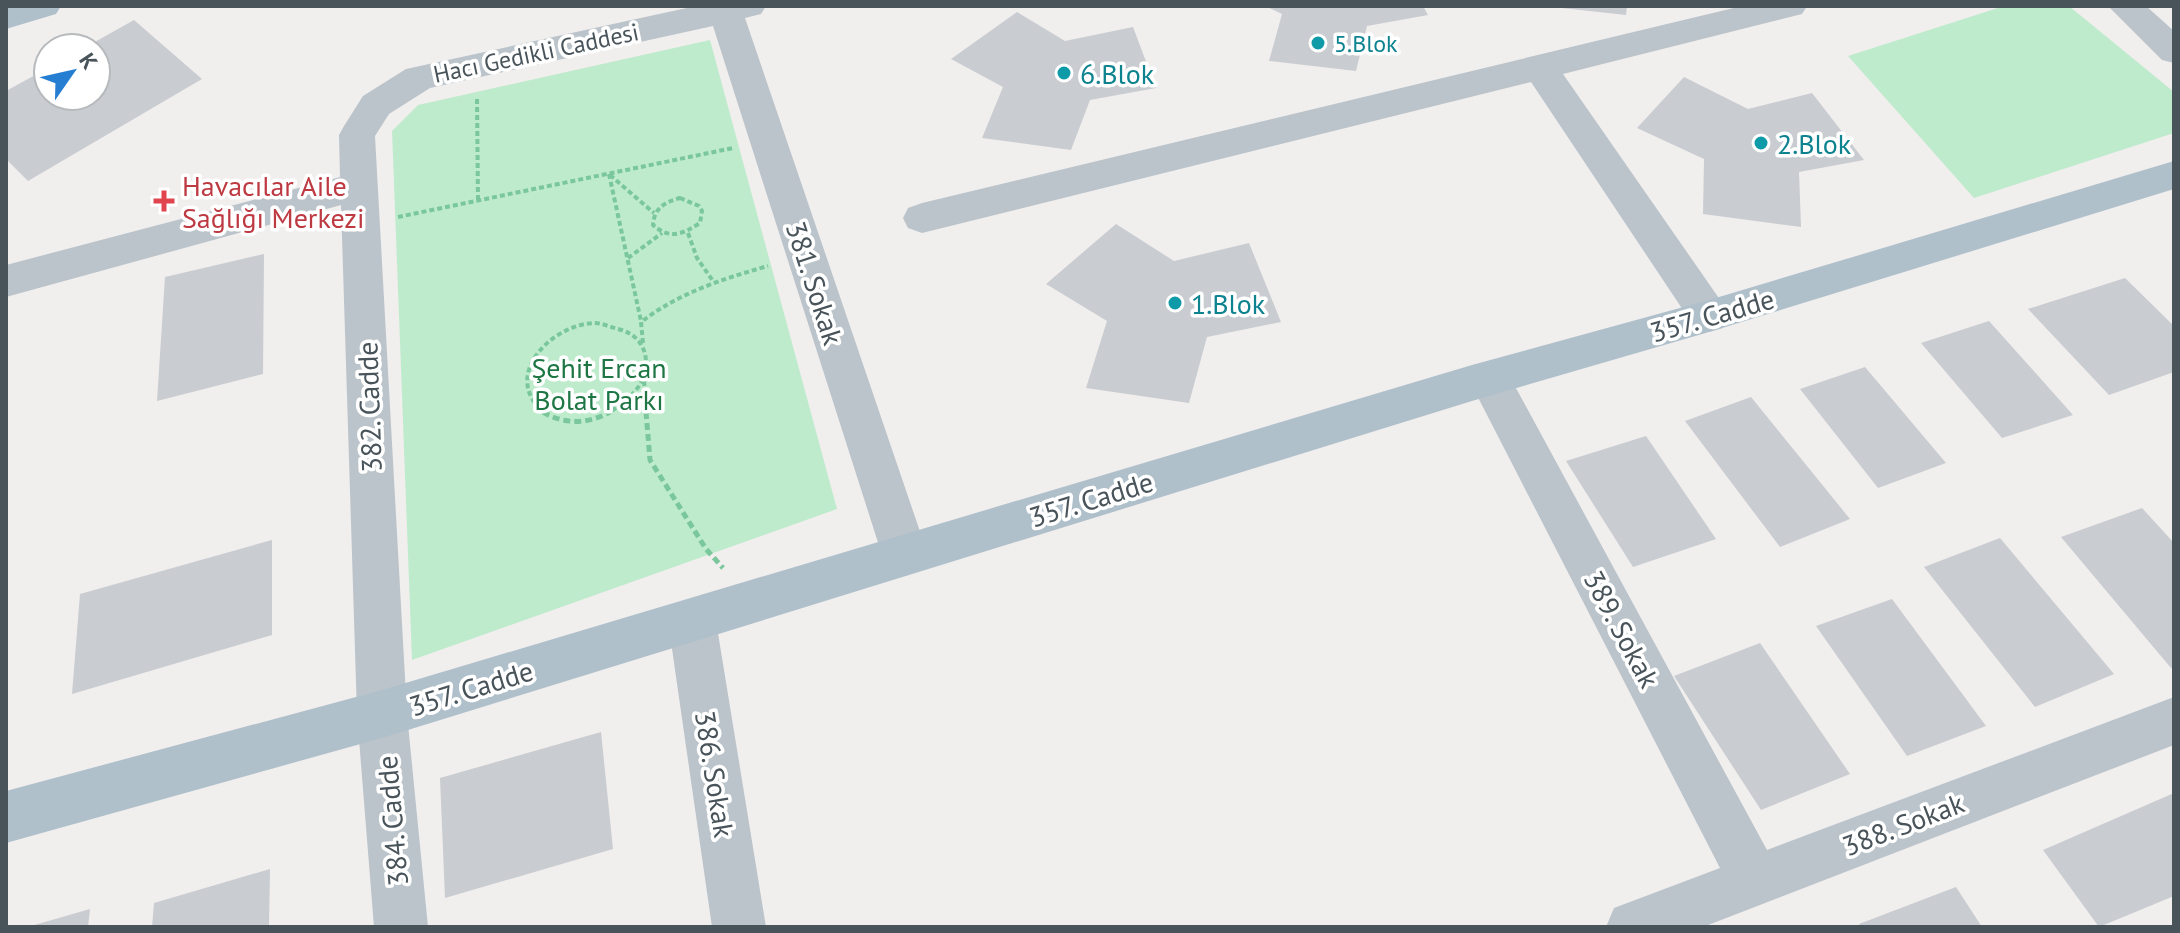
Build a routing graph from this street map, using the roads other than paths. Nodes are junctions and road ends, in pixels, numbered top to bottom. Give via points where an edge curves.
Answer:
1 (44, 6) edge
2 (1790, 6) edge
3 (2125, 6) edge
4 (737, 9) edge
5 (6, 17) edge
6 (2174, 51) edge
7 (1540, 67) junction
8 (376, 105) joint
9 (2174, 175) edge
10 (360, 205) junction
11 (922, 218) dead end
12 (6, 281) edge
13 (1709, 316) junction
14 (1489, 378) junction
15 (905, 555) junction
16 (692, 621) junction
17 (382, 714) junction
18 (2174, 721) edge
19 (6, 817) edge
20 (1755, 881) junction
21 (401, 927) edge
22 (739, 927) edge
23 (1633, 927) edge

1 - 5 main road
2 - 7 street
3 - 6 street
4 - 8 street, Hacı Gedikli Caddesi via 419,78
4 - 15 street, 381. Sokak via 768,141
7 - 11 street
7 - 13 street
8 - 10 street, 382. Cadde via 357,135
9 - 13 main road, 357. Cadde
10 - 12 street
10 - 17 street, 382. Cadde
13 - 14 main road, 357. Cadde
14 - 15 main road, 357. Cadde
14 - 20 street, 389. Sokak
15 - 16 main road, 357. Cadde
16 - 17 main road, 357. Cadde
16 - 22 street, 386. Sokak
17 - 19 main road, 357. Cadde
17 - 21 street, 384. Cadde
18 - 20 street, 388. Sokak
20 - 23 street, 388. Sokak

